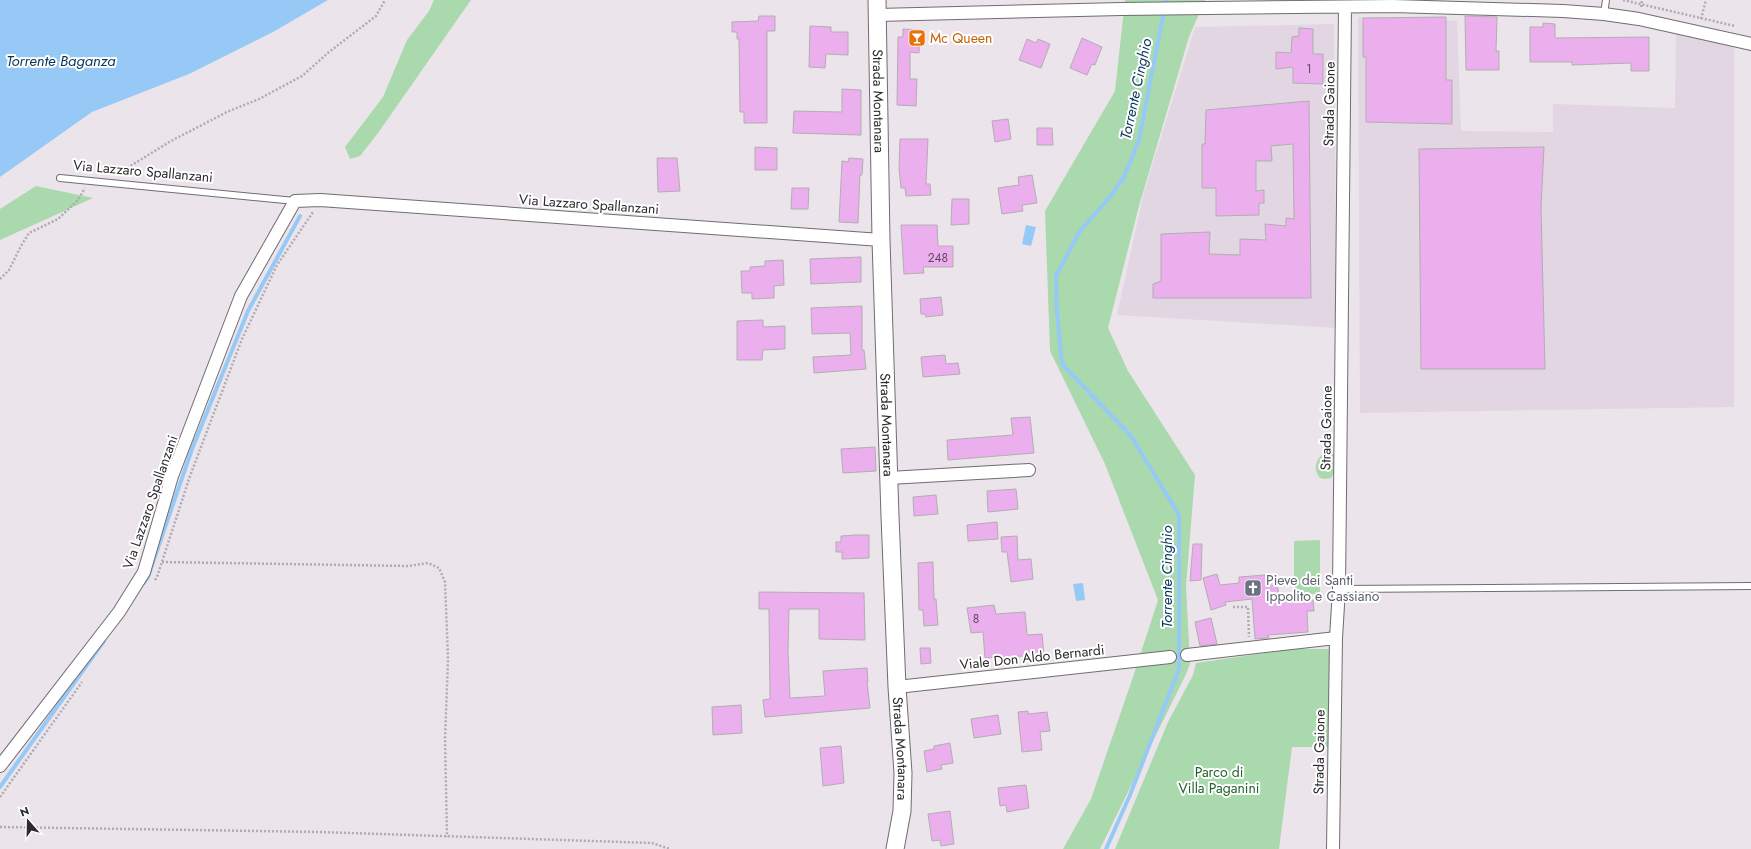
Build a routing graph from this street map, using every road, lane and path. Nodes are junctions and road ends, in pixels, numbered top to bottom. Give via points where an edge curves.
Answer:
1 (385, 0) edge
2 (1606, 0) edge
3 (1623, 0) edge
4 (1706, 0) edge
5 (1122, 5) edge
6 (877, 7) edge
7 (1345, 7) junction
8 (1604, 14) junction
9 (1702, 18) junction
10 (1740, 27) dead end
11 (1751, 44) edge
12 (60, 178) dead end
13 (89, 181) junction
14 (295, 201) junction
15 (882, 240) junction
16 (0, 279) edge
17 (1029, 470) dead end
18 (889, 478) junction
19 (162, 562) dead end
20 (1751, 586) edge
21 (1339, 589) junction
22 (1233, 607) dead end
23 (1336, 638) junction
24 (1250, 649) junction
25 (1187, 655) dead end
26 (1170, 657) dead end
27 (897, 687) junction
28 (0, 766) edge
29 (0, 827) edge
30 (447, 837) junction
31 (670, 849) edge
32 (894, 849) edge
33 (1333, 849) edge

1 - 13 path via 376,16 302,76 171,141 127,168
2 - 8 lane
3 - 9 path
4 - 9 path
5 - 6 street
5 - 7 street via 1147,10
6 - 15 main road, Strada Montanara
7 - 8 street via 1393,6
7 - 21 street, Strada Gaione
8 - 11 street via 1683,27
9 - 10 path
12 - 13 lane, Via Lazzaro Spallanzani
13 - 14 lane, Via Lazzaro Spallanzani
13 - 16 path via 78,200 58,219 29,233 9,270
14 - 15 street, Via Lazzaro Spallanzani via 328,200
14 - 28 street, Via Lazzaro Spallanzani via 241,296 172,476 144,572 119,612
15 - 18 main road, Strada Montanara
17 - 18 street
18 - 27 main road, Strada Montanara
19 - 30 path via 408,566 428,563 439,568 445,582 448,660 445,739
20 - 21 lane
21 - 23 street, Strada Gaione
22 - 24 path via 1248,607
23 - 24 street
23 - 33 street, Strada Gaione
24 - 25 street
26 - 27 street, Viale Don Aldo Bernardi
27 - 32 main road, Strada Montanara via 903,773 902,811
29 - 30 path via 320,832
30 - 31 path via 652,844

